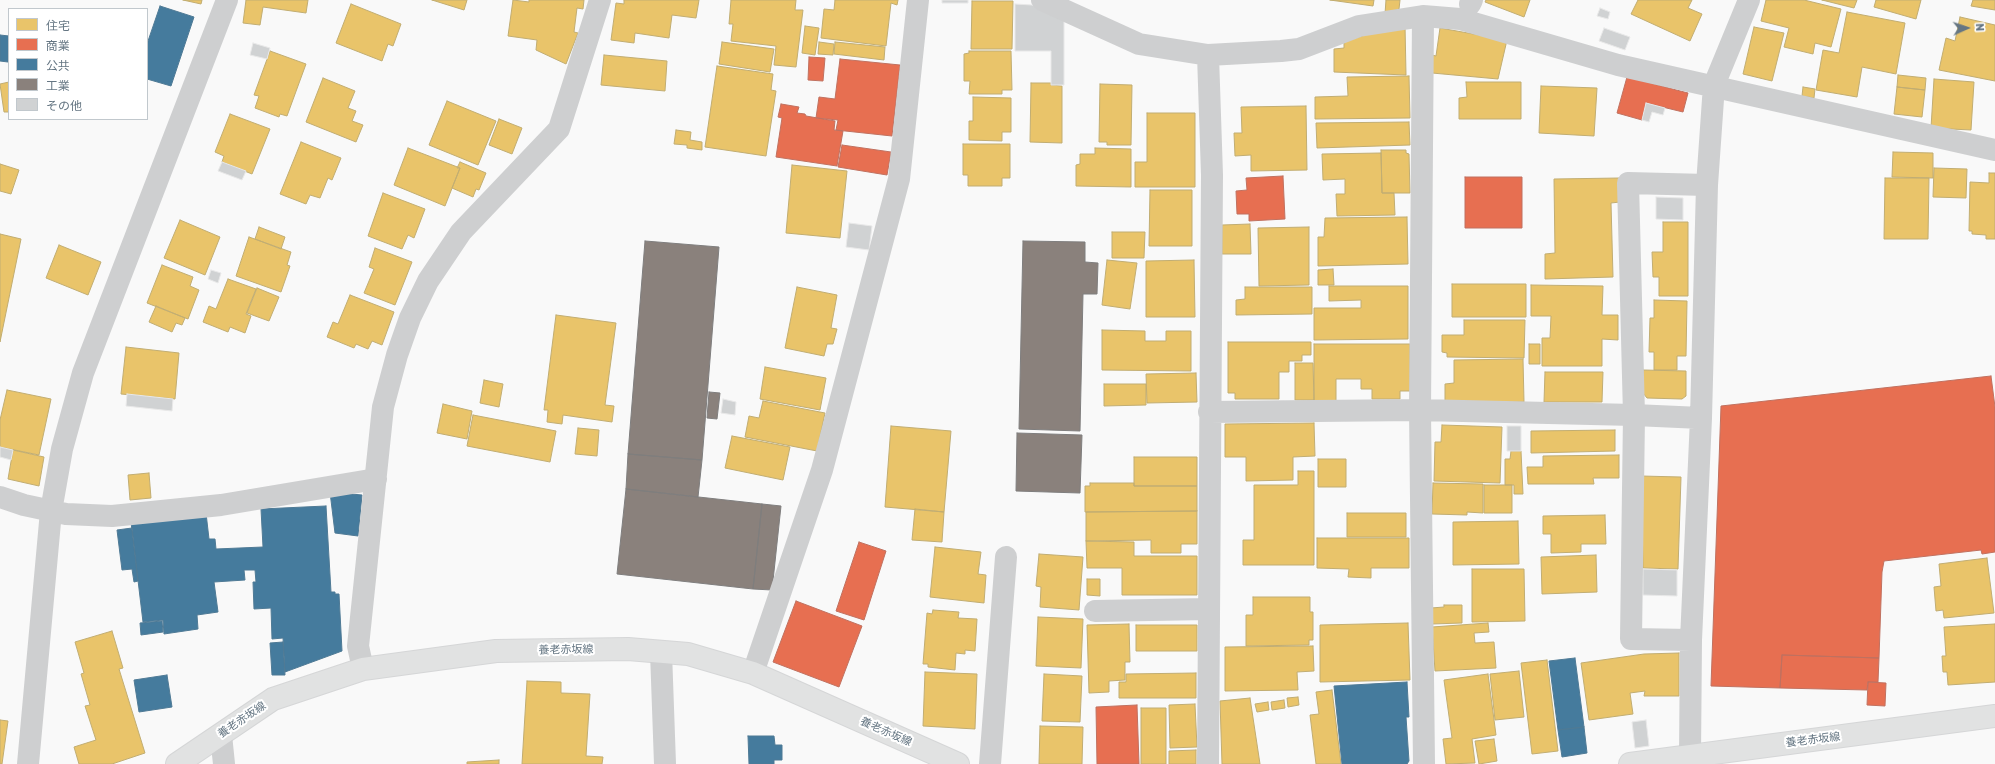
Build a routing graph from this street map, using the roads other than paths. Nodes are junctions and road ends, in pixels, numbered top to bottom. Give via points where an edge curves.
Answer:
1 (227, 0) edge
2 (600, 0) edge
3 (918, 0) edge
4 (1042, 0) edge
5 (1749, 0) edge
6 (1423, 16) junction
7 (1208, 55) junction
8 (1714, 85) junction
9 (1995, 150) edge
10 (1707, 185) junction
11 (1420, 410) junction
12 (1209, 412) junction
13 (1634, 414) junction
14 (1701, 418) junction
15 (376, 479) junction
16 (0, 497) edge
17 (51, 510) junction
18 (1006, 557) dead end
19 (1208, 609) junction
20 (1095, 611) dead end
21 (1691, 640) junction
22 (662, 652) junction
23 (363, 669) junction
24 (753, 673) junction
25 (1995, 716) edge
26 (221, 735) junction
27 (1690, 756) junction
28 (28, 764) edge
29 (177, 764) edge
30 (224, 764) edge
31 (665, 764) edge
32 (958, 764) edge
33 (990, 764) edge
34 (1208, 764) edge
35 (1424, 764) edge
36 (1630, 764) edge

1 - 17 street via 83,372 62,449
2 - 15 street via 558,129 460,232 428,281 410,318 396,355 383,407
3 - 24 street via 899,179 822,470
4 - 7 street via 1139,44
5 - 8 street
6 - 7 street via 1359,26 1299,49
6 - 8 street via 1460,19 1611,63
6 - 11 street
7 - 12 street via 1212,175
8 - 9 street
8 - 10 street
10 - 13 street via 1628,183
10 - 14 street
11 - 12 street
11 - 13 street
11 - 35 street
12 - 19 street
13 - 14 street
13 - 21 street via 1631,639
14 - 21 street
15 - 17 street via 170,511 112,516 66,514
15 - 23 street via 358,646
16 - 17 street
17 - 28 street
18 - 33 street
19 - 20 street
19 - 34 street
21 - 27 street
22 - 23 main road, 養老赤坂線 via 628,649 496,651
22 - 24 main road, 養老赤坂線 via 688,654
22 - 31 street
23 - 26 main road, 養老赤坂線 via 273,700
24 - 32 main road, 養老赤坂線
25 - 27 main road, 養老赤坂線
26 - 29 main road, 養老赤坂線
26 - 30 street
27 - 36 main road, 養老赤坂線

